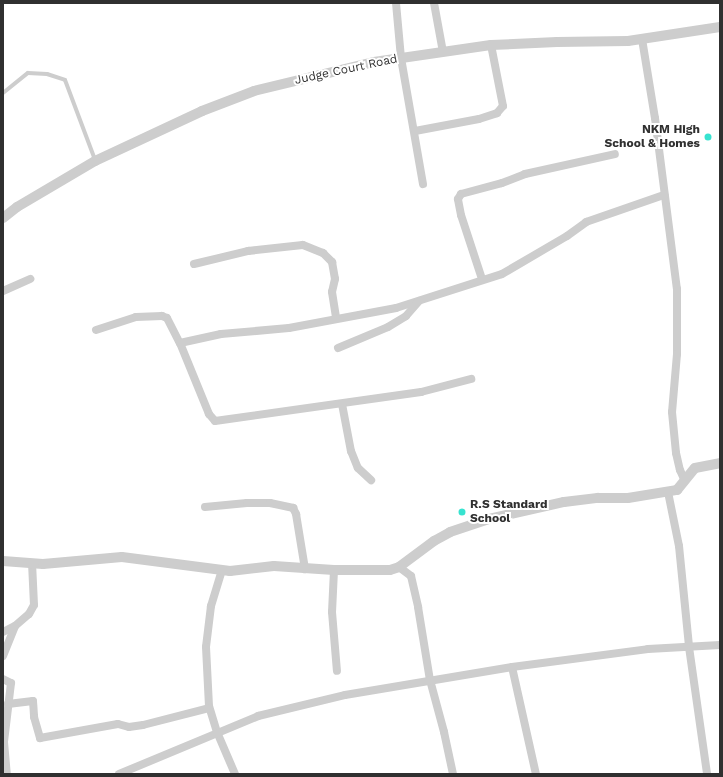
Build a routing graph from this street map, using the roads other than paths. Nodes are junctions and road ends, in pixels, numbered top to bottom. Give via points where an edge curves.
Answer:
1 (396, 3) edge
2 (434, 3) edge
3 (720, 27) edge
4 (642, 39) junction
5 (491, 45) junction
6 (443, 52) junction
7 (402, 58) junction
8 (3, 93) edge
9 (414, 131) junction
10 (615, 154) dead end
11 (95, 161) junction
12 (423, 184) dead end
13 (664, 195) junction
14 (3, 218) edge
15 (194, 264) dead end
16 (30, 279) dead end
17 (482, 280) junction
18 (3, 291) edge
19 (419, 301) junction
20 (336, 318) junction
21 (96, 330) dead end
22 (180, 343) junction
23 (338, 348) dead end
24 (471, 379) dead end
25 (342, 404) junction
26 (720, 463) edge
27 (371, 480) dead end
28 (685, 481) junction
29 (668, 492) junction
30 (205, 507) dead end
31 (3, 561) edge
32 (32, 563) junction
33 (399, 568) junction
34 (305, 569) junction
35 (222, 570) junction
36 (334, 570) junction
37 (15, 626) junction
38 (3, 632) edge
39 (720, 645) edge
40 (689, 647) junction
41 (3, 656) edge
42 (512, 667) junction
43 (337, 671) dead end
44 (3, 679) edge
45 (430, 680) junction
46 (8, 704) junction
47 (209, 708) junction
48 (217, 732) junction
49 (4, 753) edge
50 (7, 774) edge
51 (119, 774) edge
52 (235, 774) edge
53 (452, 774) edge
54 (536, 774) edge
55 (707, 774) edge

1 - 7 street
2 - 6 street
3 - 4 street, Judge Court Road
4 - 5 street, Judge Court Road
4 - 13 street
5 - 6 street, Judge Court Road
5 - 9 street via 503,106 497,113 480,119
6 - 7 street, Judge Court Road
7 - 9 street
7 - 11 street, Judge Court Road via 374,62 254,91 202,111
8 - 11 lane via 28,73 47,74 65,80
9 - 12 street
10 - 17 street via 525,174 502,184 461,194 458,200 461,215
11 - 14 street, Judge Court Road
13 - 17 street via 586,222 502,274
13 - 28 street via 677,290 677,354 672,412 676,453
15 - 20 street via 248,251 303,245 323,253 332,262 335,279 332,292
16 - 18 street
17 - 19 street
19 - 20 street via 396,308
19 - 23 street via 406,316 388,327
20 - 22 street via 289,328 221,334
21 - 22 street via 136,317 162,316 167,318
22 - 25 street via 209,414 215,420
24 - 25 street via 421,392
25 - 27 street via 351,451 358,468
26 - 28 street via 695,468
28 - 29 street via 677,490
29 - 33 street via 628,498 564,502 489,519 450,532
29 - 40 street via 681,560
30 - 34 street via 270,503 293,508
31 - 32 street
32 - 35 street via 122,558
32 - 37 street via 34,605 29,614
33 - 36 street via 384,571
33 - 45 street via 411,576
34 - 35 street via 274,566
34 - 36 street
35 - 47 street via 211,606 206,647
36 - 43 street via 332,612
37 - 38 street
37 - 41 street
39 - 40 street
40 - 42 street via 648,649
40 - 55 street
42 - 45 street
42 - 54 street
44 - 46 street via 11,683
45 - 48 street via 345,695 258,716
45 - 53 street
46 - 47 street via 32,701 40,738 118,724 129,727 143,725
46 - 49 street
47 - 48 street
48 - 51 street
48 - 52 street
49 - 50 street

